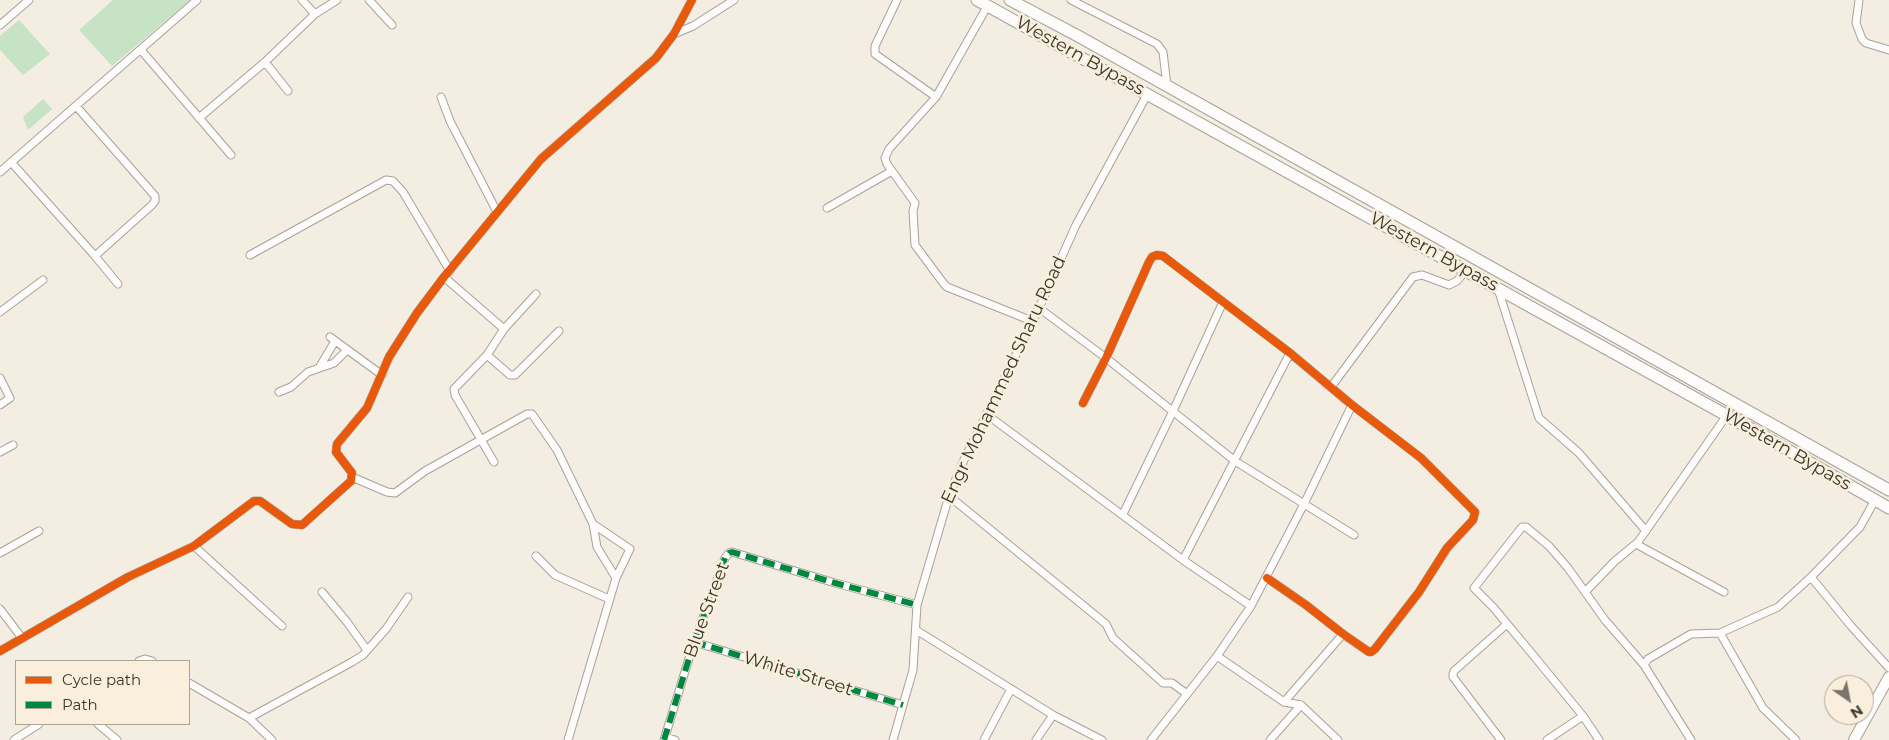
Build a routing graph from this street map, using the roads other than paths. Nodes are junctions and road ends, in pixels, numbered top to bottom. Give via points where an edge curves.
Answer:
1 (29, 0) edge
2 (197, 0) edge
3 (302, 0) edge
4 (336, 0) edge
5 (369, 0) edge
6 (692, 0) edge
7 (734, 0) edge
8 (897, 0) edge
9 (1010, 0) edge
10 (1071, 0) edge
11 (1859, 0) edge
12 (726, 2) edge
13 (983, 3) edge
14 (315, 14) junction
15 (0, 25) edge
16 (392, 25) dead end
17 (674, 34) junction
18 (141, 50) junction
19 (1889, 50) edge
20 (265, 62) junction
21 (1167, 86) junction
22 (288, 91) dead end
23 (1148, 94) junction
24 (441, 97) dead end
25 (936, 97) junction
26 (76, 106) junction
27 (199, 118) junction
28 (231, 155) dead end
29 (11, 162) junction
30 (892, 171) junction
31 (0, 172) edge
32 (827, 208) dead end
33 (497, 212) junction
34 (250, 255) dead end
35 (95, 256) junction
36 (1466, 270) junction
37 (450, 271) junction
38 (444, 277) junction
39 (43, 280) dead end
40 (118, 284) dead end
41 (1497, 288) junction
42 (536, 294) dead end
43 (1223, 302) junction
44 (1039, 308) junction
45 (0, 312) edge
46 (1032, 321) junction
47 (504, 329) junction
48 (559, 331) dead end
49 (347, 350) junction
50 (1290, 353) junction
51 (487, 355) junction
52 (1106, 358) junction
53 (320, 368) junction
54 (382, 375) junction
55 (0, 378) edge
56 (1331, 387) junction
57 (279, 392) dead end
58 (1083, 403) dead end
59 (0, 405) edge
60 (1352, 405) junction
61 (1173, 411) junction
62 (986, 414) junction
63 (1727, 415) junction
64 (482, 441) junction
65 (14, 445) dead end
66 (0, 452) edge
67 (1236, 461) junction
68 (494, 462) dead end
69 (352, 477) junction
70 (1889, 490) edge
71 (949, 496) junction
72 (1875, 500) junction
73 (1304, 504) junction
74 (1889, 508) edge
75 (1123, 514) junction
76 (593, 524) junction
77 (39, 531) dead end
78 (1646, 531) junction
79 (1354, 535) dead end
80 (1636, 544) junction
81 (194, 546) junction
82 (0, 553) edge
83 (536, 556) dead end
84 (1183, 560) junction
85 (1811, 577) junction
86 (616, 578) junction
87 (1266, 578) junction
88 (1586, 591) junction
89 (322, 592) dead end
90 (1724, 592) dead end
91 (408, 597) dead end
92 (609, 600) junction
93 (917, 605) junction
94 (1251, 606) junction
95 (0, 609) edge
96 (1508, 624) junction
97 (282, 626) dead end
98 (916, 630) junction
99 (1720, 633) junction
100 (1343, 634) junction
101 (22, 638) junction
102 (694, 642) junction
103 (367, 650) junction
104 (0, 651) edge
105 (1217, 656) junction
106 (1644, 665) junction
107 (1889, 668) edge
108 (1889, 677) edge
109 (190, 684) edge
110 (1010, 689) junction
111 (1187, 694) junction
112 (1284, 702) junction
113 (1301, 705) junction
114 (903, 706) junction
115 (1053, 715) junction
116 (1583, 716) junction
117 (250, 718) junction
118 (37, 725) edge
119 (99, 725) edge
120 (1153, 737) edge
121 (664, 738) edge
122 (14, 740) edge
123 (117, 740) edge
124 (272, 740) edge
125 (568, 740) edge
126 (675, 740) edge
127 (893, 740) edge
128 (984, 740) edge
129 (1036, 740) edge
130 (1102, 740) edge
131 (1162, 740) edge
132 (1270, 740) edge
133 (1338, 740) edge
134 (1501, 740) edge
135 (1547, 740) edge
136 (1599, 740) edge
137 (1691, 740) edge
138 (1796, 740) edge
139 (1854, 740) edge

1 - 15 street
2 - 18 street
3 - 14 street
4 - 14 street
5 - 16 street
6 - 17 street
7 - 12 street
8 - 25 street via 874,46 875,54
9 - 21 main road, Western Bypass
10 - 21 street via 1157,44 1163,52
11 - 19 street via 1856,23 1862,39
12 - 17 street via 693,26
13 - 23 main road, Western Bypass
13 - 25 street
14 - 20 street
17 - 33 street via 654,61 541,159
18 - 26 street
18 - 27 street
20 - 22 street
20 - 27 street
21 - 70 main road, Western Bypass
23 - 36 main road, Western Bypass
23 - 44 street, Engr Mohammed Sharu Road via 1076,225
24 - 33 street
25 - 30 street via 889,149 885,158
26 - 29 street
26 - 35 street via 155,196 152,205
27 - 28 street
29 - 31 street
29 - 35 street
30 - 32 street
30 - 46 street via 915,203 915,245 944,284
33 - 37 street
34 - 37 street via 386,180 403,192
35 - 40 street
36 - 41 main road, Western Bypass
36 - 56 street via 1449,285 1413,276
37 - 38 street
38 - 47 street
38 - 54 street via 416,313 389,357
39 - 45 street
41 - 63 main road, Western Bypass
41 - 78 street via 1539,418 1579,453
42 - 47 street
43 - 50 street
43 - 52 street via 1163,256 1152,257
43 - 61 street
44 - 46 street, Engr Mohammed Sharu Road
44 - 52 street
46 - 62 street, Engr Mohammed Sharu Road
47 - 51 street
48 - 51 street via 515,375 510,375
49 - 53 street via 334,363
49 - 53 street via 332,339
49 - 54 street
50 - 56 street
50 - 67 street
51 - 64 street via 454,392
52 - 58 street
52 - 61 street
53 - 57 street via 308,372 292,387
54 - 69 street via 367,408 337,444 336,452
55 - 59 street via 10,398
56 - 60 street
60 - 73 street
60 - 100 street via 1421,458 1473,508 1475,516 1447,548 1419,592 1375,649 1369,652
61 - 67 street
61 - 75 street
62 - 71 street, Engr Mohammed Sharu Road
62 - 75 street
63 - 72 main road, Western Bypass
63 - 78 street
64 - 68 street
64 - 69 street via 425,471 395,493
64 - 76 street via 527,414 535,416 557,450
65 - 66 street
67 - 73 street
67 - 84 street
69 - 81 street via 302,524 292,524 260,501 254,501
71 - 93 street, Engr Mohammed Sharu Road
71 - 111 street via 1106,624 1113,638 1163,683 1172,683
72 - 74 main road, Western Bypass
72 - 85 street via 1863,523
73 - 79 street
73 - 87 street
75 - 84 street
76 - 86 street via 597,547
76 - 86 street via 630,549
77 - 82 street
78 - 80 street
80 - 88 street
80 - 90 street
81 - 97 street
81 - 101 street via 128,577
83 - 92 street via 555,575
84 - 94 street
85 - 99 street via 1775,609
85 - 107 street
86 - 92 street
87 - 94 street
87 - 100 street
88 - 96 street via 1549,546 1522,527 1474,588
88 - 106 street via 1605,620
89 - 103 street
91 - 103 street
92 - 125 street
93 - 98 street, Engr Mohammed Sharu Road
93 - 102 street, Blue Street via 732,552 725,558
94 - 105 street
95 - 101 street
96 - 116 street
96 - 134 street via 1453,674
98 - 110 street
98 - 114 street, Engr Mohammed Sharu Road via 913,670
99 - 106 street via 1691,634 1648,659
99 - 138 street via 1759,702
100 - 112 street
101 - 104 street
102 - 114 street, White Street
102 - 121 street, Blue Street
103 - 117 street via 352,662
105 - 111 street
105 - 112 street
106 - 137 street
108 - 139 street
109 - 117 street
110 - 115 street
110 - 128 street
111 - 120 street
112 - 113 street
113 - 132 street
113 - 133 street
114 - 127 street, Engr Mohammed Sharu Road
115 - 129 street
115 - 130 street
116 - 135 street
116 - 136 street
117 - 124 street
118 - 122 street
119 - 123 street
120 - 131 street
121 - 126 street

